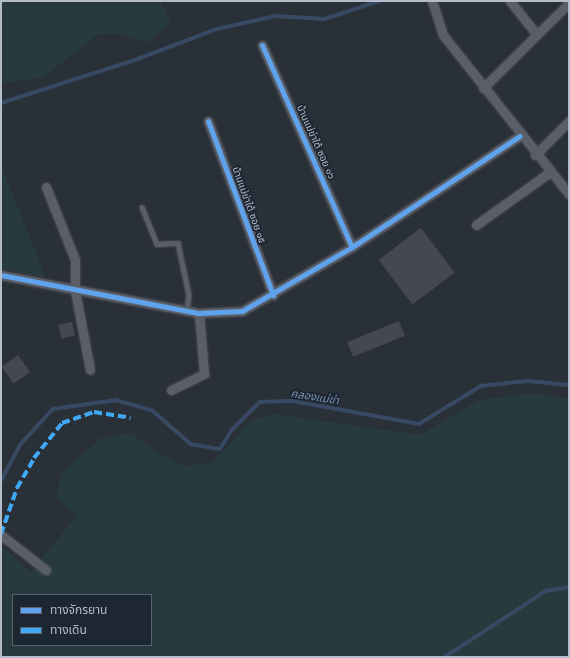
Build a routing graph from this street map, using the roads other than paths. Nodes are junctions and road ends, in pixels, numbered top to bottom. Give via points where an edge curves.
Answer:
1 (432, 1) edge
2 (510, 1) edge
3 (569, 3) edge
4 (537, 35) junction
5 (262, 45) dead end
6 (483, 88) junction
7 (208, 121) dead end
8 (569, 121) edge
9 (520, 136) junction
10 (535, 155) junction
11 (550, 172) junction
12 (46, 187) dead end
13 (569, 194) edge
14 (142, 207) dead end
15 (476, 225) dead end
16 (352, 247) junction
17 (1, 275) edge
18 (75, 290) junction
19 (273, 295) junction
20 (187, 311) junction
21 (199, 313) junction
22 (90, 370) dead end
23 (171, 390) dead end
24 (1, 535) edge
25 (46, 570) dead end

1 - 6 street via 443,35
2 - 4 street
3 - 4 street
4 - 6 street
5 - 16 street, บ้านแม่ข่าใต้ ซอย ๑๖
6 - 9 street
7 - 19 street, บ้านแม่ข่าใต้ ซอย ๑๕
8 - 10 street
9 - 10 street
9 - 16 street
10 - 11 street
11 - 13 street
11 - 15 street
12 - 18 street via 75,260
14 - 20 lane via 157,244 178,243 188,295
16 - 19 street
17 - 18 street
18 - 20 street
18 - 22 street
19 - 21 street via 242,311
20 - 21 street
21 - 23 street via 204,374
24 - 25 street

